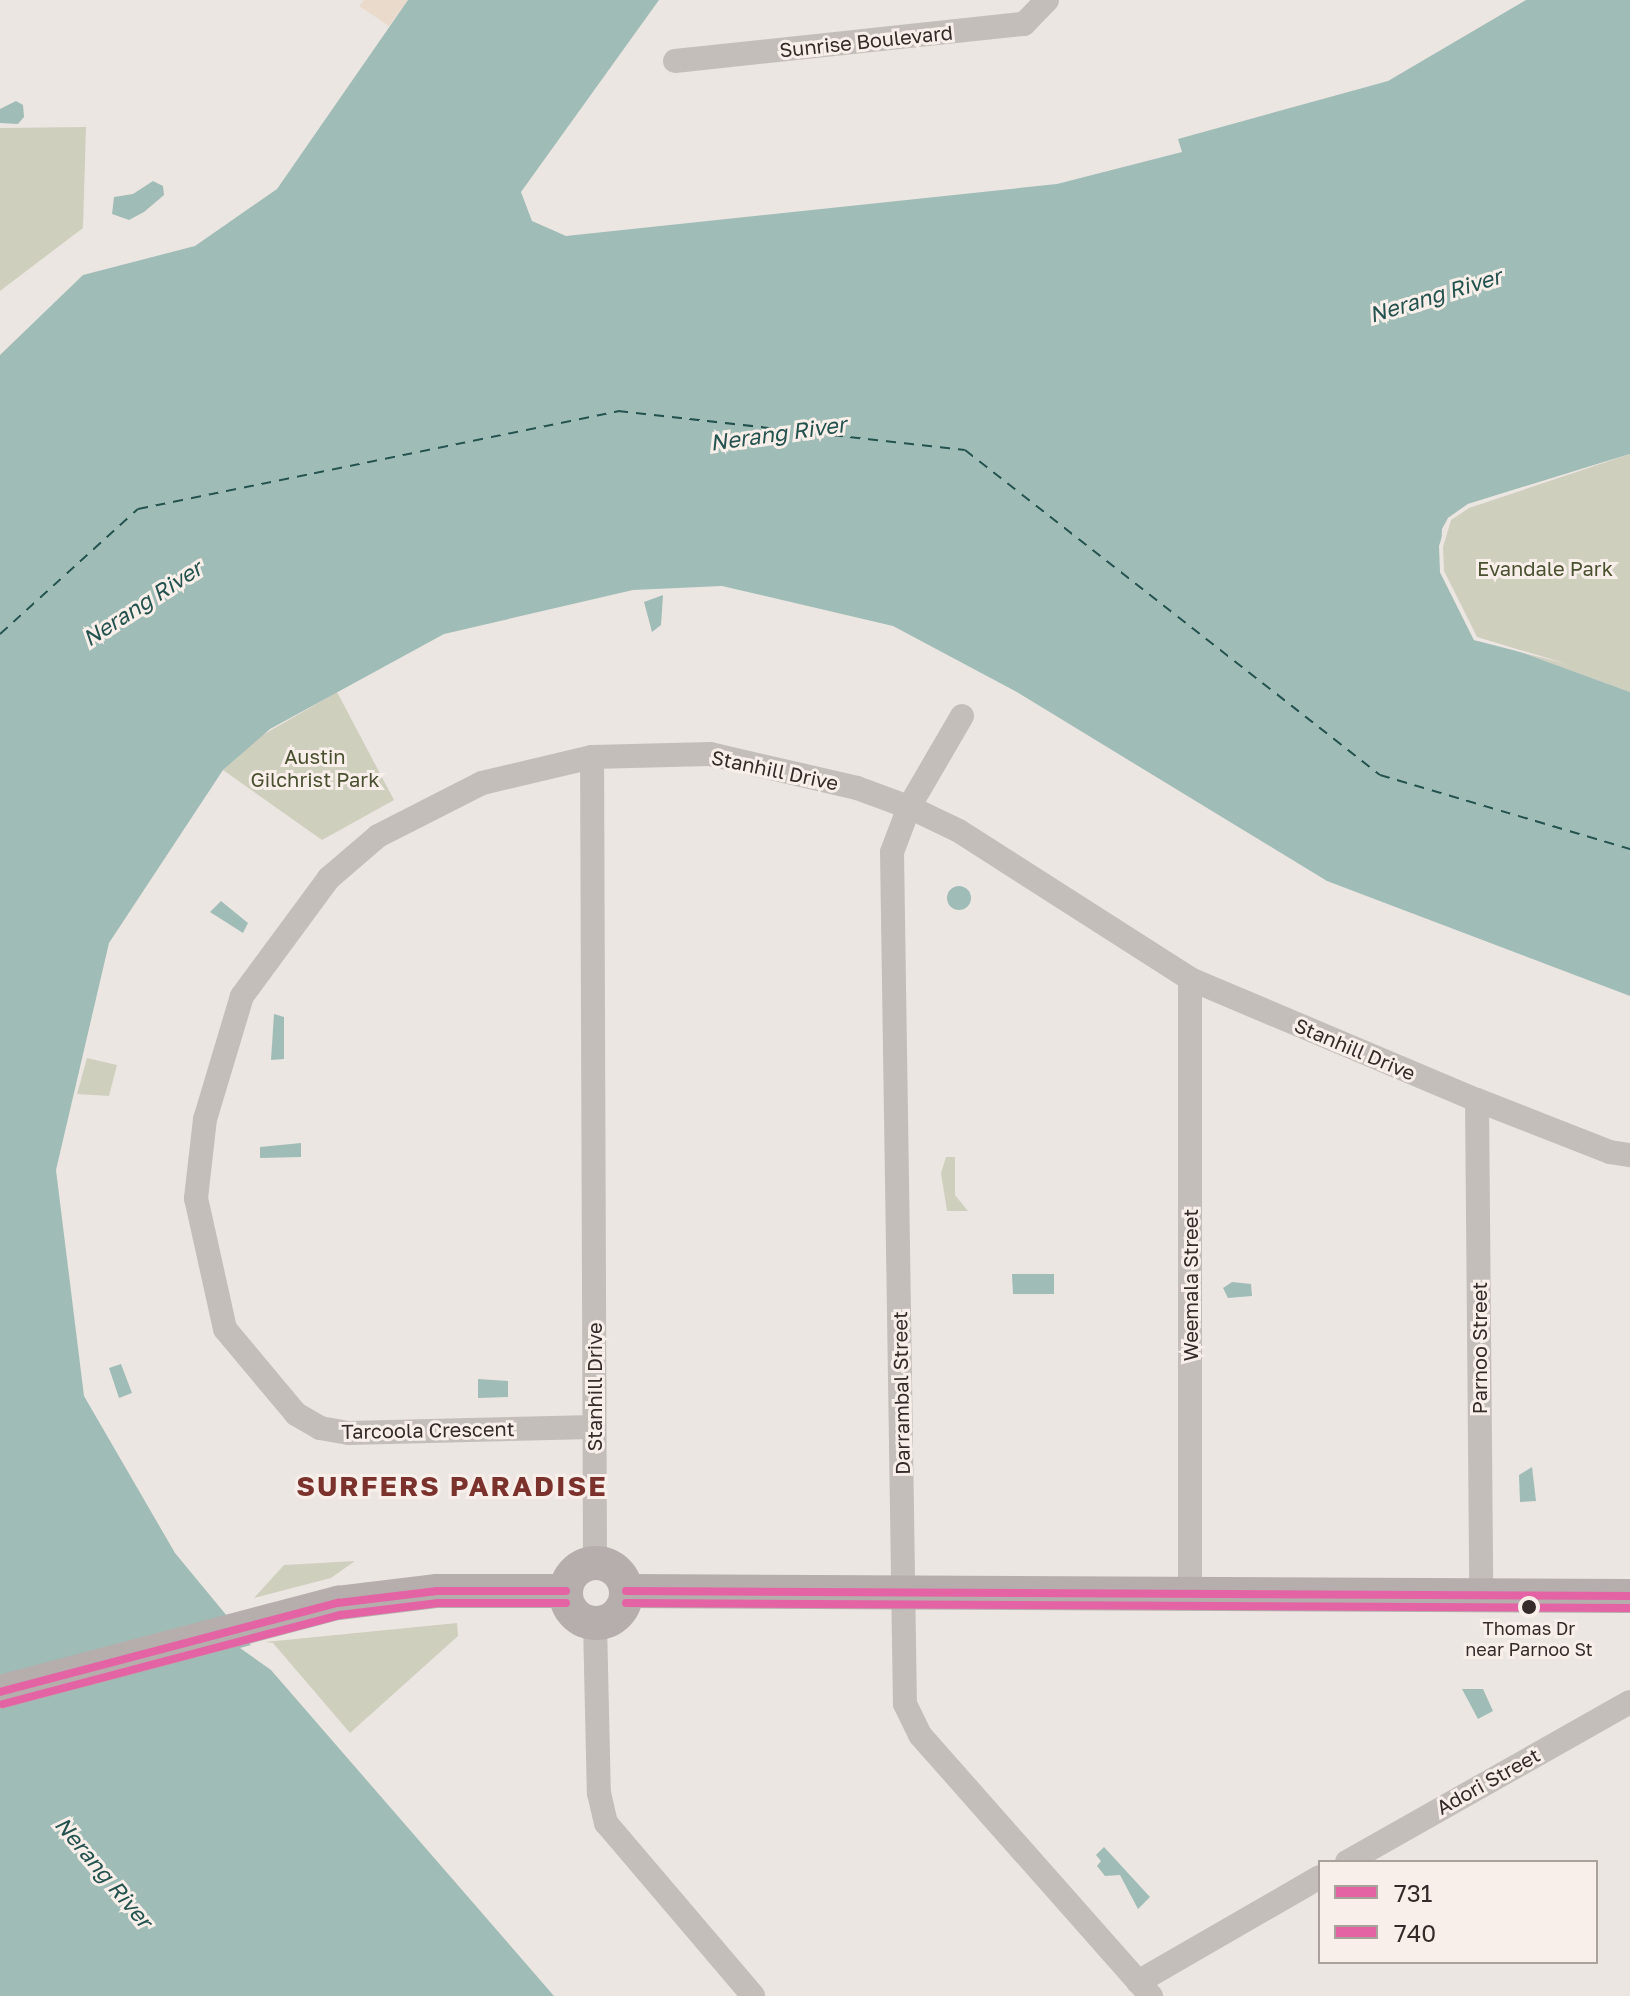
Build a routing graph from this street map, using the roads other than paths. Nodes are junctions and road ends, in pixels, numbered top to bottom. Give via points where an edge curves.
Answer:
1 (1047, 0) edge
2 (675, 61) dead end
3 (962, 716) dead end
4 (592, 757) junction
5 (909, 807) junction
6 (1190, 979) junction
7 (1477, 1100) junction
8 (1630, 1155) edge
9 (594, 1427) junction
10 (595, 1563) junction
11 (566, 1591) junction
12 (626, 1591) junction
13 (1190, 1592) junction
14 (903, 1595) junction
15 (1481, 1596) junction
16 (1630, 1596) edge
17 (595, 1623) junction
18 (0, 1692) edge
19 (1630, 1702) edge
20 (1351, 1860) edge
21 (1318, 1878) edge
22 (1145, 1989) edge
23 (753, 1996) edge

1 - 2 street, Sunrise Boulevard via 1024,24
3 - 5 street, Darrambal Street
4 - 5 street, Stanhill Drive via 710,754 857,788
4 - 9 street, Stanhill Drive
4 - 9 street, Tarcoola Crescent via 470,788 378,836 329,878 242,996 205,1119 196,1198 225,1329 296,1414 320,1428 349,1433
5 - 6 street, Stanhill Drive via 959,831
5 - 14 street, Darrambal Street via 892,852
6 - 7 street, Stanhill Drive
6 - 13 street, Weemala Street
7 - 8 street, Stanhill Drive
7 - 15 street, Parnoo Street
9 - 10 street, Stanhill Drive
10 - 11 main road via 572,1575
10 - 12 main road via 613,1568
11 - 17 main road via 578,1616
11 - 18 main road via 388,1595 250,1624
12 - 14 main road
12 - 17 main road via 621,1610
13 - 14 main road
13 - 15 main road
14 - 22 street, Darrambal Street via 904,1686 914,1727
15 - 16 main road
17 - 23 street via 598,1778 606,1823
19 - 20 street, Adori Street
21 - 22 street

